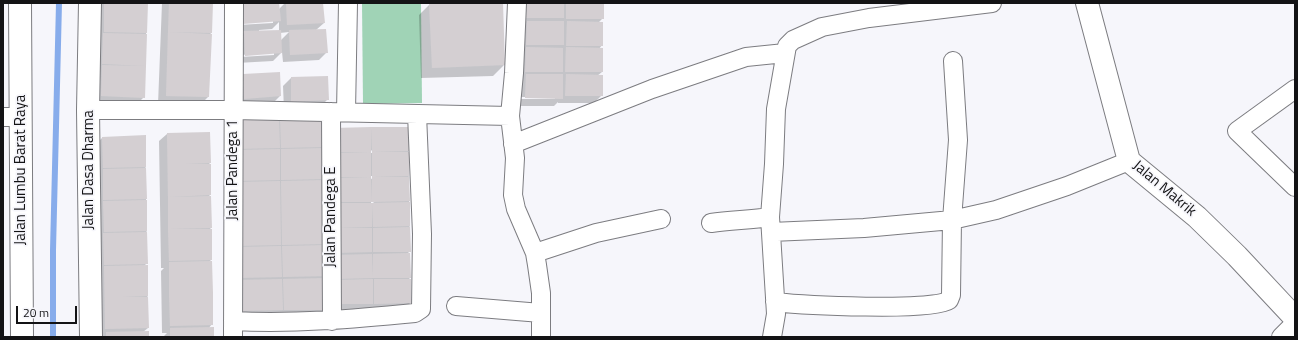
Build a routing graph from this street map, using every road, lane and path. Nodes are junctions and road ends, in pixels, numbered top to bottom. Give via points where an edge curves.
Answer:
1 (20, 3) edge
2 (90, 3) edge
3 (234, 3) edge
4 (348, 3) edge
5 (517, 3) edge
6 (992, 3) edge
7 (1087, 3) edge
8 (780, 53) junction
9 (953, 61) dead end
10 (660, 79) dead end
11 (1295, 89) edge
12 (88, 110) junction
13 (234, 110) junction
14 (339, 112) junction
15 (417, 114) junction
16 (510, 116) junction
17 (12, 117) edge
18 (513, 144) junction
19 (1129, 161) junction
20 (1295, 187) edge
21 (661, 219) dead end
22 (952, 220) junction
23 (710, 223) dead end
24 (771, 225) junction
25 (535, 253) junction
26 (775, 302) junction
27 (456, 306) dead end
28 (541, 313) junction
29 (1295, 318) edge
30 (332, 321) junction
31 (1295, 323) edge
32 (233, 329) edge
33 (22, 337) edge
34 (91, 337) edge
35 (541, 337) edge
36 (772, 337) edge
37 (1280, 337) edge

1 - 17 street, Jalan Lumbu Barat Raya
2 - 12 street, Jalan Dasa Dharma
3 - 13 street, Jalan Pandega 1
4 - 14 street, Jalan Pandega E
5 - 16 street
6 - 8 street via 869,18 822,27 793,40
7 - 19 street, Jalan Makrik
8 - 10 street via 766,46 752,48
8 - 18 street via 746,57 652,89
8 - 24 street
9 - 22 street via 958,140
11 - 20 street via 1236,131
12 - 13 street
12 - 34 street, Jalan Dasa Dharma
13 - 14 street
13 - 32 street, Jalan Pandega 1
14 - 15 street
14 - 30 street, Jalan Pandega E
15 - 16 street
15 - 30 street via 422,234 421,308 415,313
16 - 18 street
17 - 33 street, Jalan Lumbu Barat Raya
18 - 25 street via 513,195 525,233
19 - 22 street via 1060,189 996,210
19 - 29 street, Jalan Makrik via 1197,217
21 - 25 street via 596,233
22 - 24 street via 864,228
22 - 26 street via 951,295 946,302 892,307
23 - 24 street
24 - 26 street
25 - 28 street
26 - 36 street
27 - 28 street
28 - 35 street
30 - 32 street via 274,323
31 - 37 street

